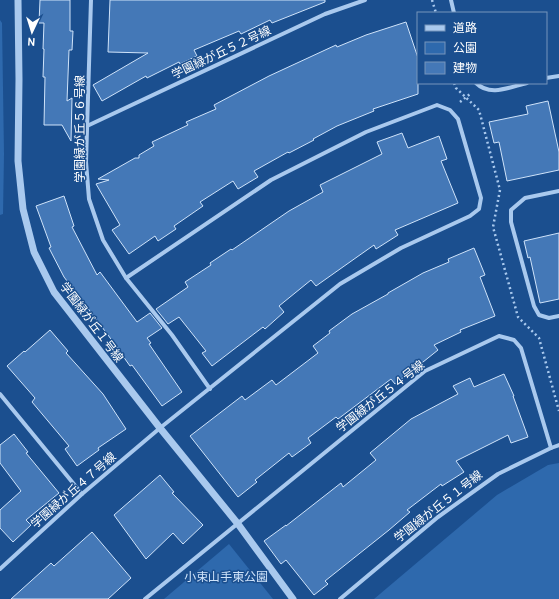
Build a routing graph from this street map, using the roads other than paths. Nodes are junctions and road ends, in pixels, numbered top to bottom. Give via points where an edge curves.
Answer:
1 (18, 0) edge
2 (91, 0) edge
3 (365, 0) edge
4 (451, 0) edge
5 (454, 12) edge
6 (559, 76) edge
7 (547, 78) edge
8 (523, 84) edge
9 (478, 85) edge
10 (87, 126) junction
11 (559, 191) edge
12 (126, 278) junction
13 (559, 316) edge
14 (210, 389) junction
15 (0, 394) edge
16 (160, 428) junction
17 (559, 445) edge
18 (551, 448) junction
19 (82, 494) junction
20 (238, 524) junction
21 (0, 569) edge
22 (145, 599) edge
23 (293, 599) edge
24 (340, 599) edge

1 - 16 street, 学園緑が丘１号線 via 18,160 23,209 34,252 54,292
2 - 10 street, 学園緑が丘５６号線
3 - 10 street, 学園緑が丘５２号線 via 326,14
4 - 5 street
6 - 7 street
8 - 9 street via 491,92
10 - 12 street, 学園緑が丘５６号線 via 89,199 103,240
11 - 13 street via 525,198 511,210 511,222 534,306 539,315 549,318
12 - 14 street, 学園緑が丘５６号線 via 172,335
12 - 14 street, 学園緑が丘４７号線 via 271,180 366,132 437,105 450,110 458,119 480,198 479,209 470,216 402,248 340,284
14 - 16 street, 学園緑が丘４７号線
15 - 19 street
16 - 19 street, 学園緑が丘４７号線
16 - 20 street, 学園緑が丘１号線
17 - 18 street, 学園緑が丘５１号線
18 - 20 street, 学園緑が丘５４号線 via 521,348 514,340 498,336 425,372
18 - 24 street, 学園緑が丘５１号線 via 492,478 438,517
19 - 21 street, 学園緑が丘４７号線
20 - 22 street, 学園緑が丘５４号線
20 - 23 street

